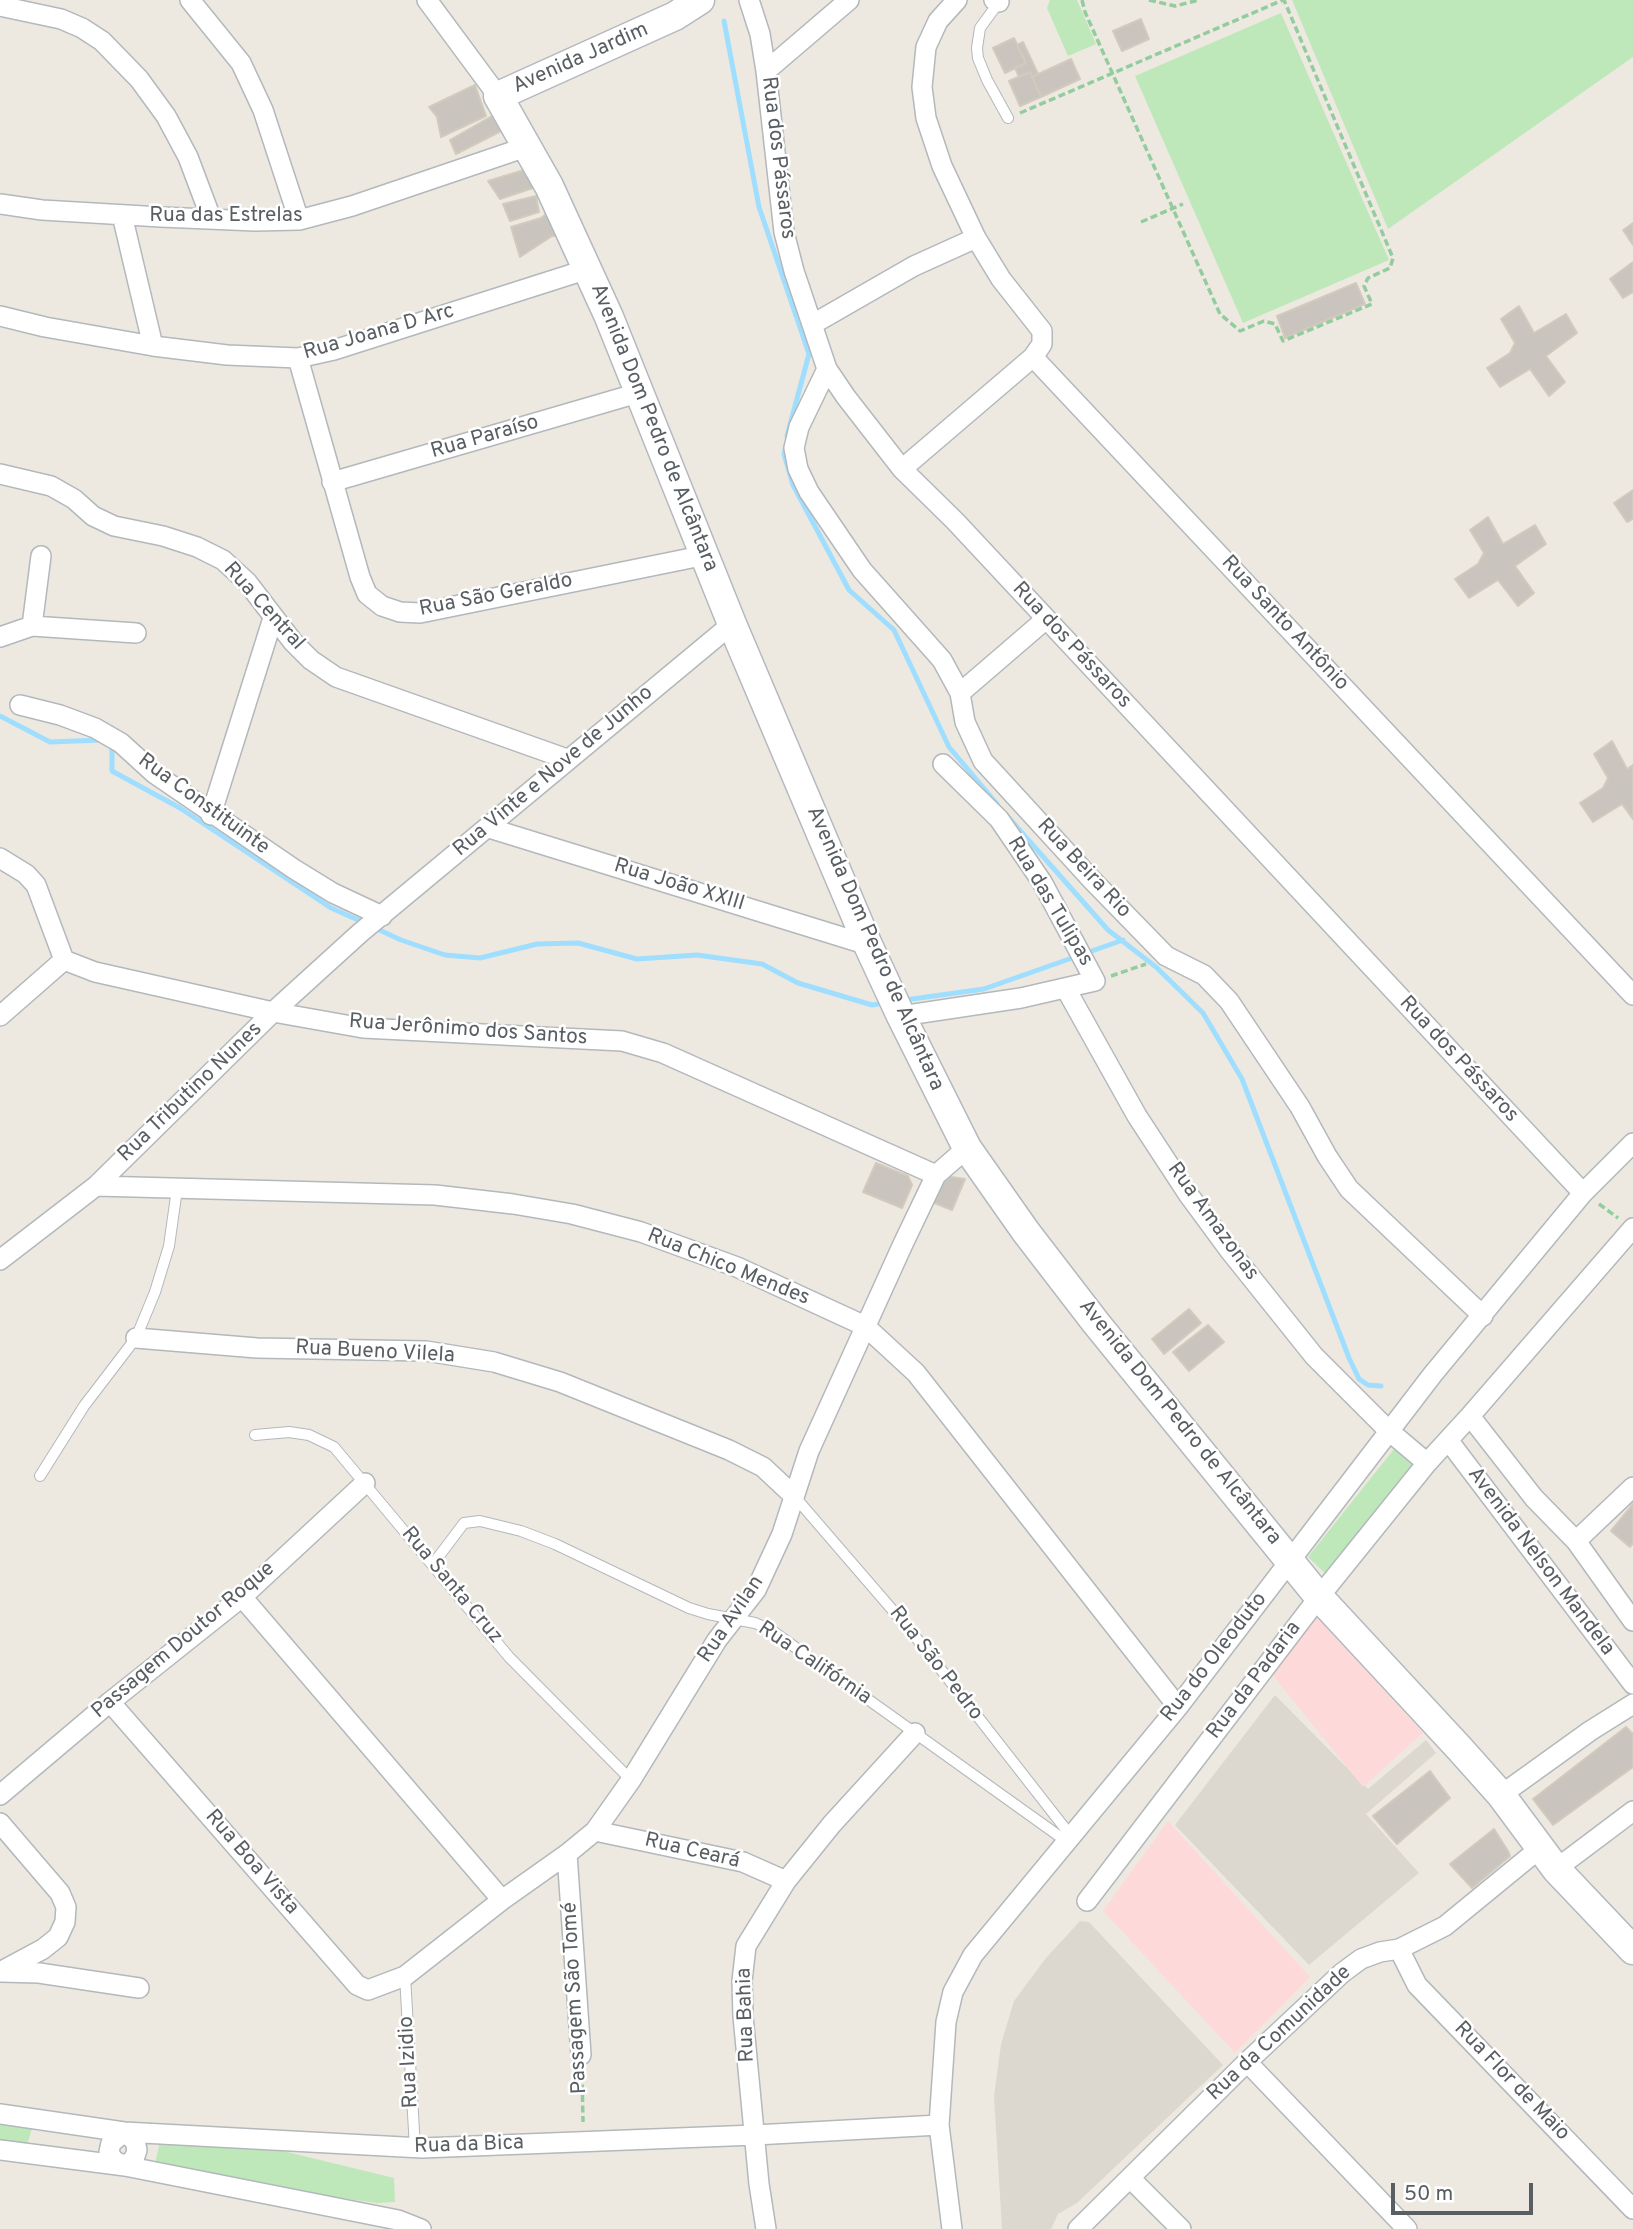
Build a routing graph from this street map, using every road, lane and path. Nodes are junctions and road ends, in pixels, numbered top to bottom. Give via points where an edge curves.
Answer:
1 (190, 0) edge
2 (427, 0) edge
3 (700, 0) edge
4 (749, 0) edge
5 (849, 0) edge
6 (957, 0) edge
7 (1082, 0) edge
8 (1149, 0) edge
9 (1199, 0) edge
10 (1283, 0) edge
11 (996, 1) edge
12 (0, 6) edge
13 (766, 71) junction
14 (1113, 73) junction
15 (498, 96) junction
16 (1008, 118) joint
17 (526, 147) junction
18 (0, 204) edge
19 (1183, 204) dead end
20 (1173, 208) junction
21 (122, 215) junction
22 (211, 218) junction
23 (299, 220) junction
24 (1141, 222) dead end
25 (976, 238) junction
26 (588, 269) junction
27 (0, 316) edge
28 (813, 324) junction
29 (153, 346) junction
30 (1033, 357) junction
31 (298, 358) junction
32 (827, 369) junction
33 (638, 393) junction
34 (902, 469) junction
35 (0, 474) edge
36 (332, 482) junction
37 (706, 555) junction
38 (41, 556) dead end
39 (273, 618) junction
40 (1046, 619) junction
41 (732, 624) junction
42 (32, 626) junction
43 (136, 633) dead end
44 (0, 637) edge
45 (960, 692) junction
46 (20, 705) dead end
47 (567, 759) junction
48 (943, 764) dead end
49 (211, 815) junction
50 (489, 828) junction
51 (0, 858) edge
52 (379, 918) junction
53 (868, 945) junction
54 (64, 960) junction
55 (1154, 961) dead end
56 (1097, 976) junction
57 (1066, 989) junction
58 (1633, 995) edge
59 (898, 1011) junction
60 (273, 1012) junction
61 (0, 1016) edge
62 (1633, 1143) edge
63 (967, 1148) junction
64 (936, 1175) junction
65 (96, 1186) junction
66 (177, 1189) junction
67 (1583, 1193) junction
68 (1633, 1228) edge
69 (1, 1257) edge
70 (1483, 1315) junction
71 (864, 1326) junction
72 (136, 1338) junction
73 (1470, 1416) junction
74 (1389, 1431) junction
75 (255, 1435) dead end
76 (1448, 1440) junction
77 (1427, 1463) junction
78 (40, 1476) dead end
79 (365, 1483) junction
80 (1633, 1487) edge
81 (794, 1496) junction
82 (1576, 1541) junction
83 (1291, 1561) junction
84 (433, 1564) junction
85 (242, 1597) junction
86 (1319, 1597) junction
87 (733, 1618) junction
88 (1633, 1621) edge
89 (1633, 1684) edge
90 (110, 1702) junction
91 (1633, 1704) edge
92 (1178, 1707) junction
93 (915, 1733) junction
94 (631, 1780) junction
95 (0, 1795) edge
96 (1501, 1795) junction
97 (1633, 1811) edge
98 (0, 1823) edge
99 (595, 1831) junction
100 (1069, 1839) junction
101 (567, 1854) junction
102 (1547, 1859) junction
103 (786, 1881) junction
104 (502, 1900) junction
105 (1087, 1901) dead end
106 (1399, 1948) junction
107 (1633, 1950) edge
108 (0, 1972) edge
109 (405, 1976) junction
110 (139, 1988) dead end
111 (581, 2054) joint
112 (1247, 2062) junction
113 (0, 2114) edge
114 (939, 2124) junction
115 (124, 2132) junction
116 (755, 2135) junction
117 (584, 2142) junction
118 (415, 2148) junction
119 (0, 2150) edge
120 (125, 2166) junction
121 (1130, 2178) junction
122 (1633, 2209) edge
123 (421, 2229) edge
124 (757, 2229) edge
125 (768, 2229) edge
126 (952, 2229) edge
127 (1078, 2229) edge
128 (1181, 2229) edge
129 (1407, 2229) edge

1 - 23 street via 241,63 263,110
2 - 15 street, Avenida Dom Pedro de Alcântara
3 - 15 street, Avenida Jardim via 675,16
4 - 13 street, Rua dos Pássaros
5 - 13 street
6 - 25 street via 938,21 926,47 922,96 936,153
7 - 14 path
8 - 9 path via 1175,6
10 - 14 path
10 - 20 path via 1393,258 1390,268 1368,278 1364,286 1371,304 1283,341 1275,324 1265,321 1240,331 1220,314
11 - 16 lane via 980,28 978,58
12 - 22 street via 61,19 102,41 166,116 188,157
13 - 28 street, Rua dos Pássaros via 783,232
14 - 16 path
14 - 20 path
15 - 17 street, Avenida Dom Pedro de Alcântara
17 - 23 street, Rua das Estrelas
17 - 26 street, Avenida Dom Pedro de Alcântara
18 - 21 street, Rua das Estrelas
19 - 20 path
20 - 24 path
21 - 22 street, Rua das Estrelas
21 - 29 street
22 - 23 street, Rua das Estrelas
25 - 28 street via 914,266
25 - 30 street via 1042,331 1042,344
26 - 31 street, Rua Joana D Arc
26 - 33 street, Avenida Dom Pedro de Alcântara
27 - 29 street, Rua Joana D Arc
28 - 32 street, Rua dos Pássaros
29 - 31 street, Rua Joana D Arc
30 - 34 street
30 - 58 street, Rua Santo Antônio
31 - 36 street, Rua São Geraldo
32 - 34 street, Rua dos Pássaros
32 - 45 street, Rua Beira Rio via 800,427 794,448 798,469 862,570 942,660
33 - 36 street, Rua Paraíso
33 - 37 street, Avenida Dom Pedro de Alcântara
34 - 40 street, Rua dos Pássaros
35 - 39 street, Rua Central via 51,486 114,526 163,536 223,560 247,582
36 - 37 street, Rua São Geraldo via 367,594 400,612 420,612
37 - 41 street, Avenida Dom Pedro de Alcântara
38 - 42 street
39 - 47 street, Rua Central via 311,660 336,677
39 - 49 street
40 - 45 street
40 - 67 street, Rua dos Pássaros
41 - 47 street, Rua Vinte e Nove de Junho
41 - 53 street, Avenida Dom Pedro de Alcântara
42 - 43 street
42 - 44 street
45 - 70 street, Rua Beira Rio via 965,722 983,761 1166,956 1204,975 1228,1001 1349,1189
46 - 49 street, Rua Constituinte via 95,728 121,743
47 - 50 street, Rua Vinte e Nove de Junho
48 - 56 street, Rua das Tulipas via 999,819
49 - 52 street, Rua Constituinte
50 - 52 street, Rua Vinte e Nove de Junho
50 - 53 street, Rua João XXIII
51 - 54 street via 36,885
52 - 60 street, Rua Tributino Nunes
53 - 59 street, Avenida Dom Pedro de Alcântara
54 - 60 street, Rua Jerônimo dos Santos via 95,972
54 - 61 street
55 - 56 path
56 - 57 street
57 - 59 street
57 - 74 street, Rua Amazonas via 1137,1116 1188,1194 1314,1356
59 - 63 street, Avenida Dom Pedro de Alcântara
60 - 64 street, Rua Jerônimo dos Santos via 363,1028 622,1041 663,1053
60 - 65 street, Rua Tributino Nunes
62 - 67 street, Rua do Oleoduto
63 - 64 street, Rua Avilan
63 - 83 street, Avenida Dom Pedro de Alcântara via 1096,1323
64 - 71 street, Rua Avilan
65 - 66 street, Rua Chico Mendes
65 - 69 street, Rua Tributino Nunes
66 - 71 street, Rua Chico Mendes via 435,1195 572,1214 737,1267
66 - 72 lane via 169,1246
67 - 68 path
67 - 70 street, Rua do Oleoduto
68 - 73 street
70 - 74 street, Rua do Oleoduto
71 - 81 street, Rua Avilan
71 - 92 street, Rua Chico Mendes via 916,1373
72 - 78 lane via 84,1406
72 - 81 street, Rua Bueno Vilela via 257,1348 426,1351 494,1362 560,1382 729,1450 763,1467
73 - 76 street
73 - 82 street, Avenida Nelson Mandela via 1534,1498
74 - 77 street, Rua Amazonas
74 - 83 street, Rua do Oleoduto
75 - 79 lane, Rua Santa Cruz via 289,1432 323,1439
76 - 77 street
76 - 89 street, Avenida Nelson Mandela
77 - 86 street, Rua da Padaria
79 - 84 lane, Rua Santa Cruz
79 - 85 street, Passagem Doutor Roque
80 - 82 street
81 - 87 street, Rua Avilan via 756,1590
81 - 100 lane, Rua São Pedro via 914,1635
82 - 88 street, Avenida Nelson Mandela
83 - 86 street, Avenida Dom Pedro de Alcântara
83 - 92 street, Rua do Oleoduto
84 - 87 lane, Rua Califórnia via 464,1523 480,1521 521,1531 689,1608
84 - 94 lane, Rua Santa Cruz via 509,1657
85 - 90 street, Passagem Doutor Roque
85 - 104 street
86 - 96 street, Avenida Dom Pedro de Alcântara
86 - 105 street, Rua da Padaria
87 - 93 lane, Rua Califórnia via 771,1630
87 - 94 street, Rua Avilan
90 - 95 street, Passagem Doutor Roque
90 - 109 street, Rua Boa Vista via 357,1985 368,1990
91 - 96 street
92 - 100 street, Rua do Oleoduto
93 - 100 lane, Rua Califórnia
93 - 103 street, Rua Bahia
94 - 99 street, Rua Avilan
96 - 102 street, Avenida Dom Pedro de Alcântara
97 - 102 street, Rua da Comunidade
98 - 108 street via 61,1894 66,1907 58,1937
99 - 101 street, Rua Avilan
99 - 103 street, Rua Ceará via 743,1862
100 - 114 street, Rua do Oleoduto via 973,1955 953,1992 946,2022
101 - 104 street, Rua Avilan
101 - 111 street, Passagem São Tomé
102 - 106 street, Rua da Comunidade via 1445,1926
102 - 107 street, Avenida Dom Pedro de Alcântara
103 - 116 street, Rua Bahia via 746,1946 743,2016
104 - 109 street, Rua Avilan
106 - 112 street, Rua da Comunidade via 1361,1959 1342,1973
106 - 122 street, Rua Flor de Maio via 1417,1985
108 - 110 street
109 - 118 lane, Rua Izidio
111 - 117 path, Passagem São Tomé
112 - 121 street, Rua da Comunidade
112 - 129 street
113 - 115 street, Rua da Bica
114 - 116 street, Rua da Bica
114 - 126 street, Rua do Oleoduto
115 - 118 street, Rua da Bica
115 - 120 street via 135,2141 137,2150
116 - 117 street, Rua da Bica
116 - 125 street, Rua Bahia
117 - 118 street, Rua da Bica
119 - 120 street
120 - 123 street via 398,2220
121 - 127 street, Rua da Comunidade
121 - 128 street
124 - 125 street

